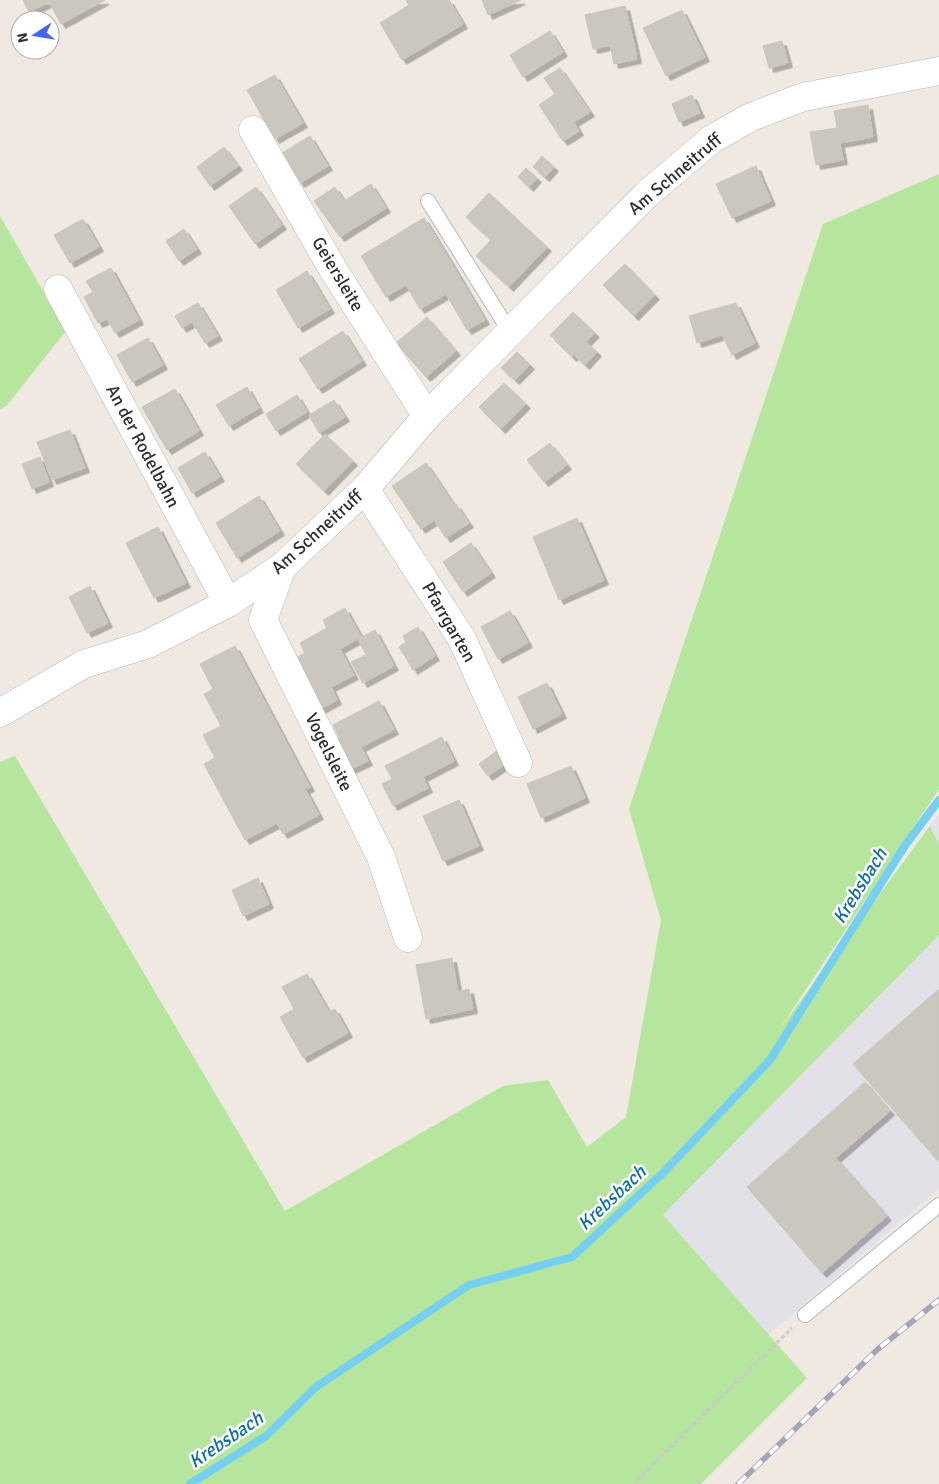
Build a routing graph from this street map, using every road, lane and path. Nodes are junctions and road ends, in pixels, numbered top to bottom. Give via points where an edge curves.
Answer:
1 (939, 71) edge
2 (254, 130) dead end
3 (428, 202) dead end
4 (58, 289) dead end
5 (510, 332) junction
6 (427, 416) junction
7 (365, 489) junction
8 (282, 568) junction
9 (228, 603) junction
10 (0, 713) edge
11 (518, 763) dead end
12 (408, 938) dead end
13 (939, 1205) edge
14 (805, 1315) joint
15 (633, 1484) edge

1 - 5 street, Am Schneitruff via 803,97 751,117 712,139 647,194
2 - 6 street, Geiersleite via 334,270
3 - 5 lane
4 - 9 street, An der Rodelbahn
5 - 6 street, Am Schneitruff
6 - 7 street, Am Schneitruff
7 - 8 street, Am Schneitruff
7 - 11 street, Pfarrgarten via 462,639
8 - 9 street, Am Schneitruff
8 - 12 street, Vogelsleite via 264,620 381,857
9 - 10 street, Am Schneitruff via 148,644 84,664
13 - 14 lane
14 - 15 path

